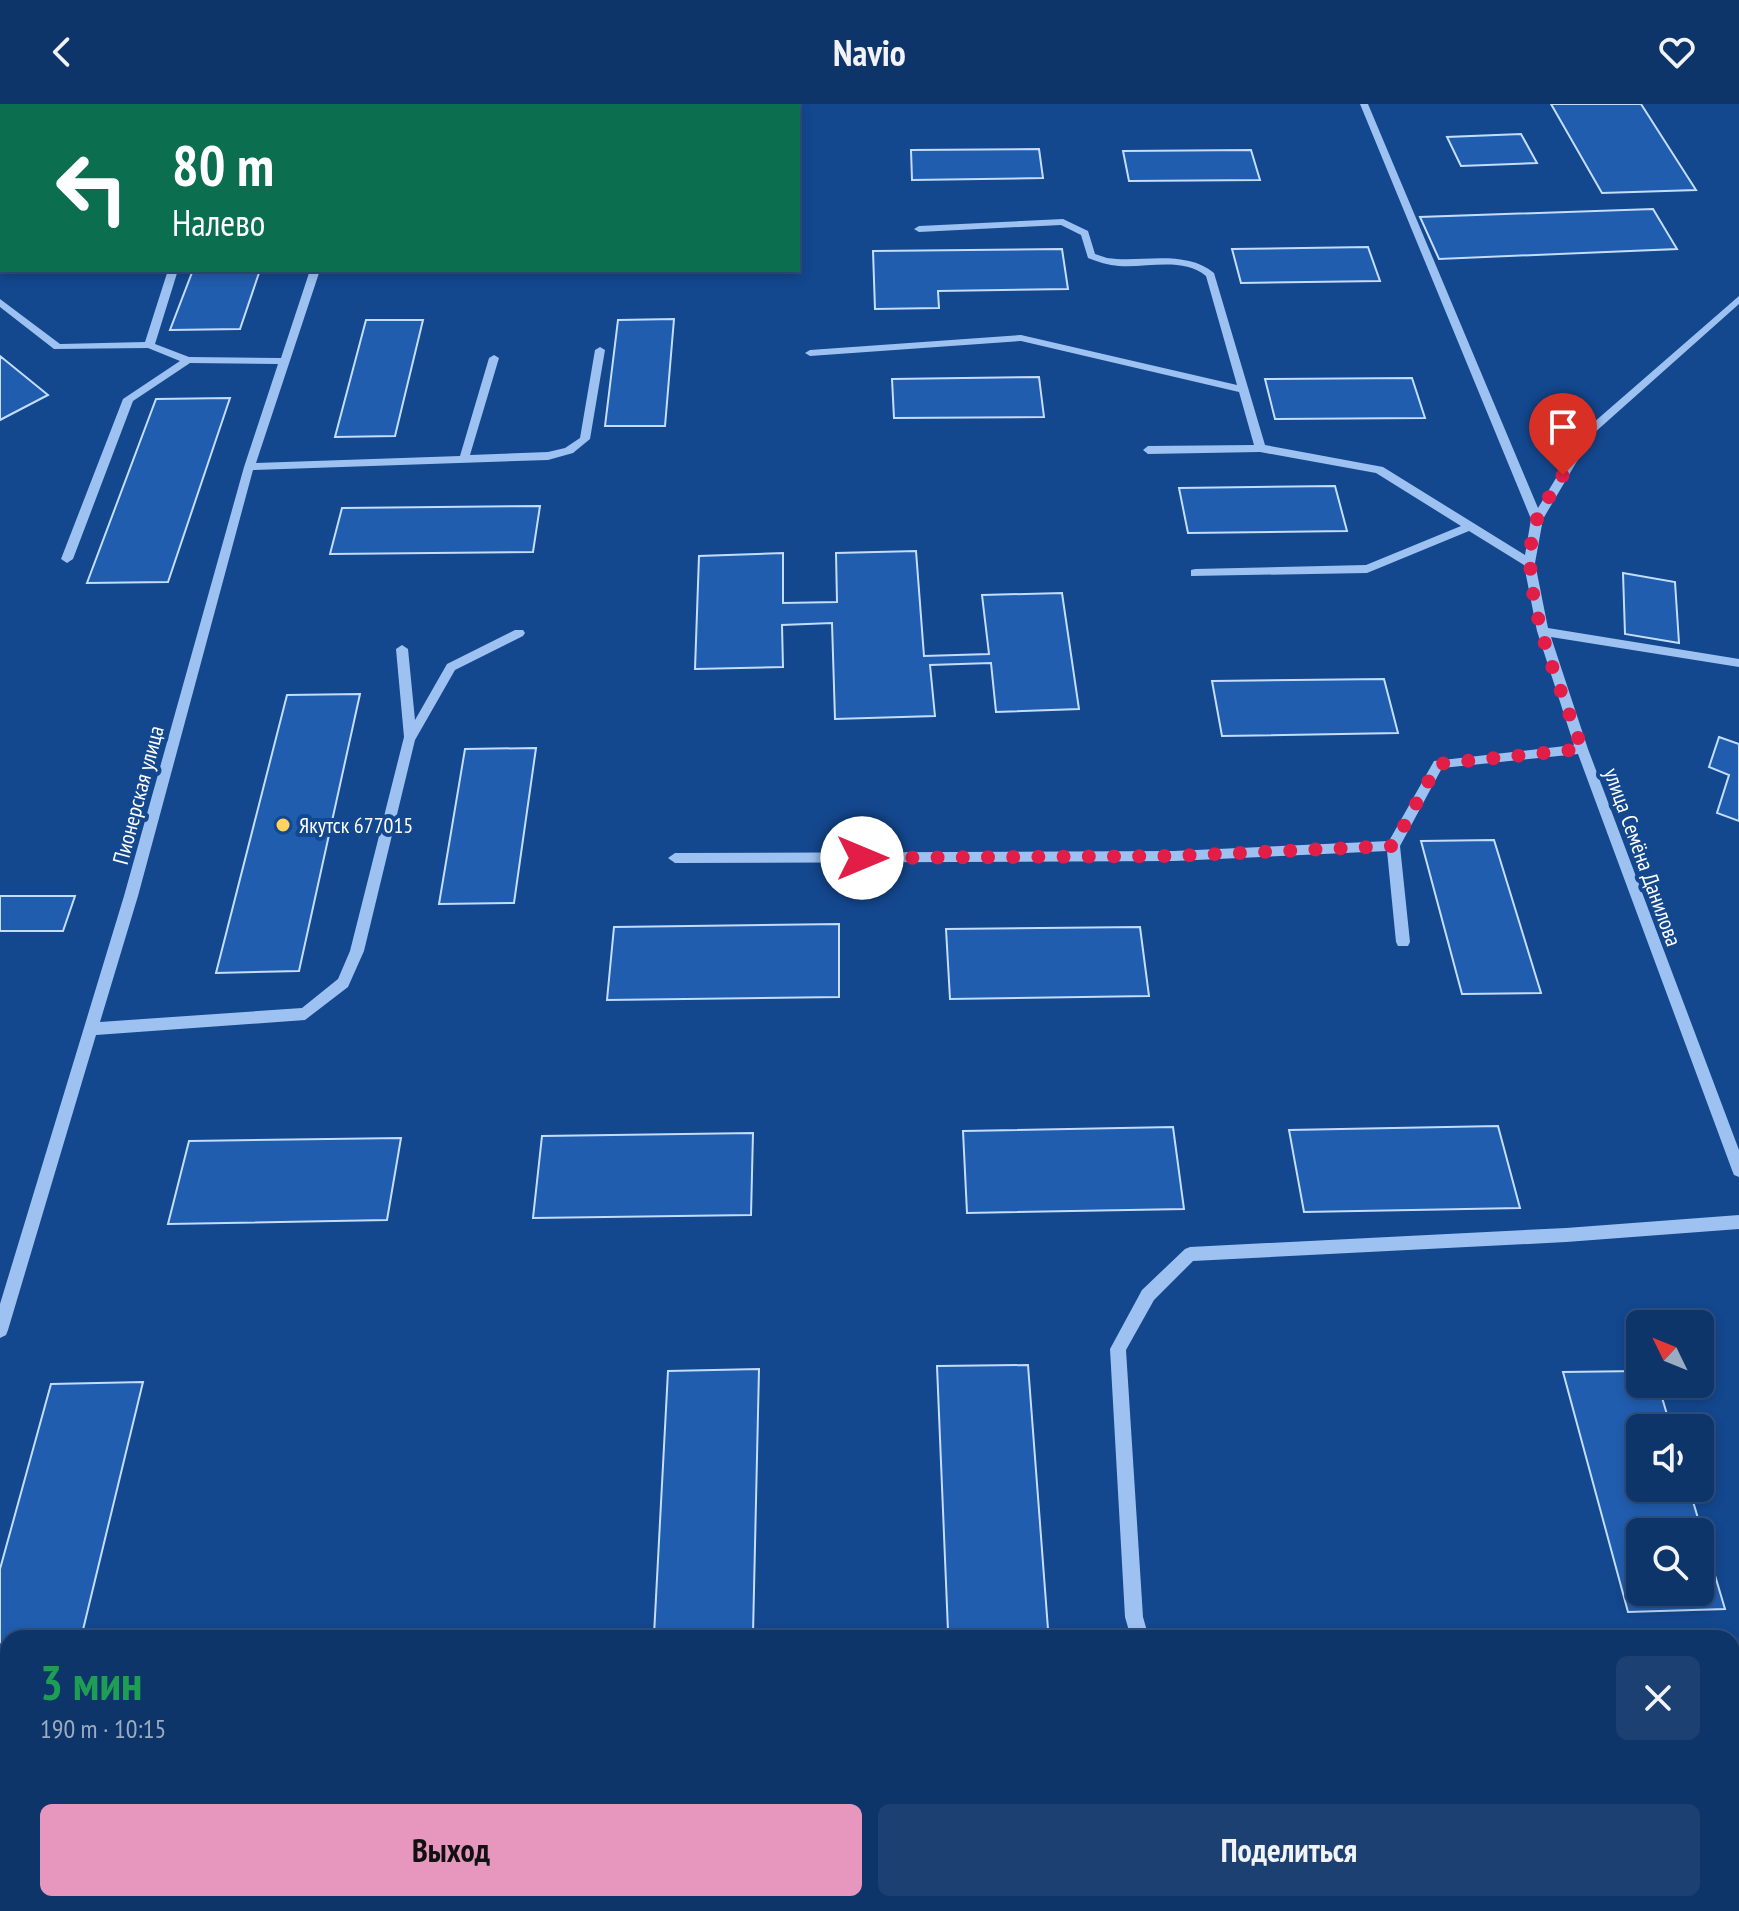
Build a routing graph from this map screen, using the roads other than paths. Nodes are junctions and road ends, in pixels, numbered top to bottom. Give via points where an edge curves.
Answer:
1 (1364, 104) edge
2 (919, 229) dead end
3 (172, 272) edge
4 (314, 272) edge
5 (1739, 299) edge
6 (0, 302) edge
7 (149, 345) junction
8 (600, 350) dead end
9 (810, 353) dead end
10 (494, 358) dead end
11 (188, 360) junction
12 (284, 361) junction
13 (1244, 390) junction
14 (1260, 448) junction
15 (1148, 450) dead end
16 (464, 459) junction
17 (249, 467) junction
18 (1537, 519) junction
19 (1468, 527) junction
20 (67, 559) dead end
21 (1529, 563) junction
22 (1195, 573) dead end
23 (1543, 631) junction
24 (519, 633) dead end
25 (402, 649) dead end
26 (1739, 663) edge
27 (410, 737) junction
28 (1582, 749) junction
29 (1393, 846) junction
30 (675, 858) dead end
31 (1403, 942) dead end
32 (92, 1029) junction
33 (1739, 1170) edge
34 (1739, 1222) edge
35 (8, 1273) edge
36 (0, 1330) edge
37 (1138, 1630) edge

1 - 18 street
2 - 13 street via 1063,222 1085,233 1091,256 1105,263 1186,262 1205,268
3 - 7 street
4 - 12 street, Пионерская улица
5 - 18 street, улица Семёна Данилова via 1589,432
6 - 7 street via 58,347
7 - 11 street
8 - 16 street via 585,439 569,451 548,456
9 - 13 street via 1021,338
10 - 16 street
11 - 12 street
11 - 20 street via 128,399
12 - 17 street, Пионерская улица
13 - 14 street
14 - 15 street
14 - 19 street via 1379,470
16 - 17 street
17 - 32 street, Пионерская улица
18 - 21 street, улица Семёна Данилова
19 - 21 street
19 - 22 street via 1367,569
21 - 23 street, улица Семёна Данилова
23 - 26 street
23 - 28 street, улица Семёна Данилова
24 - 27 street via 451,667
25 - 27 street
27 - 32 street via 357,951 343,983 305,1014
28 - 29 street via 1438,764
28 - 33 street, улица Семёна Данилова
29 - 30 street via 1174,856
29 - 31 street
32 - 35 street, Пионерская улица
34 - 37 street via 1190,1254 1148,1295 1118,1349
35 - 36 street, Пионерская улица

